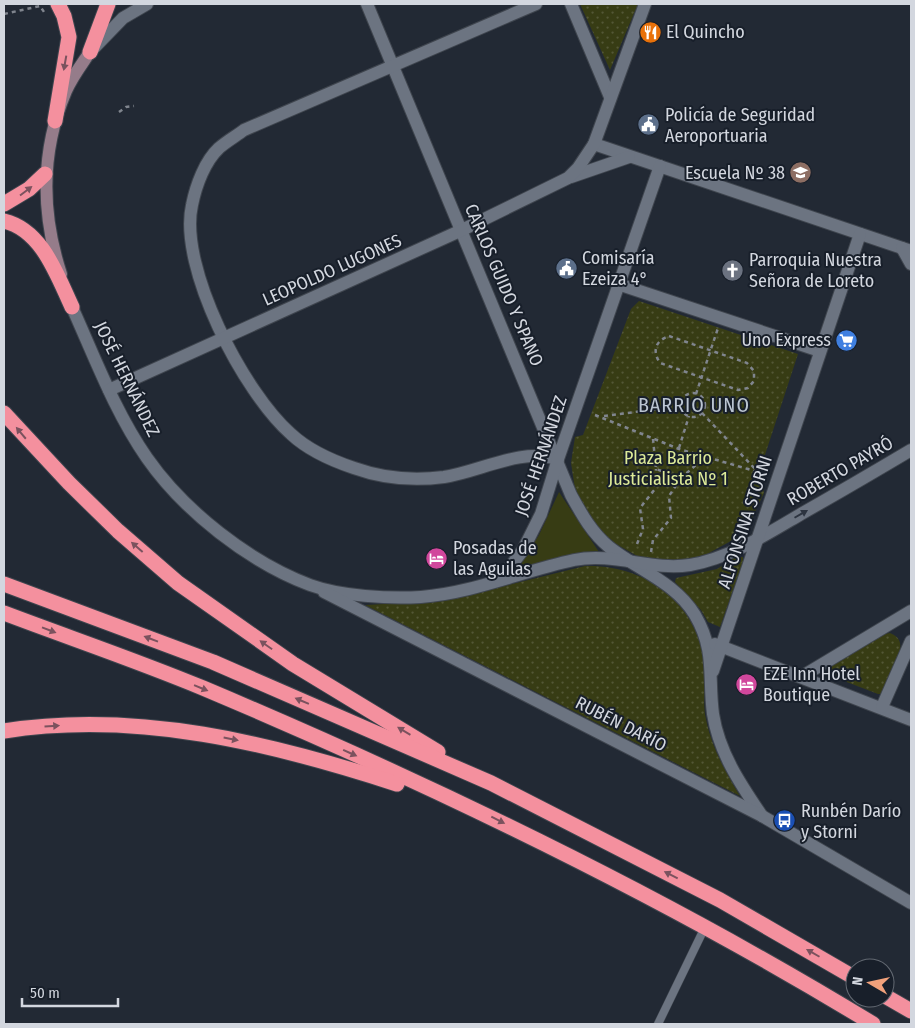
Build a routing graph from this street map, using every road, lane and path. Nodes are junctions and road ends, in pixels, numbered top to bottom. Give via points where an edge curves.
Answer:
1 (46, 4) edge
2 (58, 4) edge
3 (108, 4) edge
4 (147, 4) edge
5 (367, 4) edge
6 (536, 4) edge
7 (571, 4) edge
8 (645, 4) edge
9 (40, 6) junction
10 (44, 12) dead end
11 (4, 14) edge
12 (90, 52) junction
13 (393, 65) junction
14 (610, 97) junction
15 (134, 106) dead end
16 (119, 112) dead end
17 (55, 121) junction
18 (594, 144) junction
19 (628, 157) junction
20 (660, 166) junction
21 (45, 174) junction
22 (568, 178) junction
23 (4, 204) edge
24 (4, 221) edge
25 (462, 230) junction
26 (860, 234) junction
27 (907, 250) edge
28 (911, 264) edge
29 (618, 284) junction
30 (72, 307) junction
31 (718, 327) dead end
32 (224, 338) junction
33 (710, 350) junction
34 (820, 351) junction
35 (702, 377) junction
36 (109, 390) junction
37 (696, 394) junction
38 (681, 406) junction
39 (4, 413) edge
40 (702, 413) junction
41 (595, 415) dead end
42 (603, 416) junction
43 (689, 416) junction
44 (654, 439) junction
45 (679, 449) junction
46 (911, 450) edge
47 (706, 456) junction
48 (558, 458) junction
49 (656, 468) junction
50 (681, 478) junction
51 (759, 538) junction
52 (637, 544) dead end
53 (651, 554) dead end
54 (632, 561) junction
55 (500, 580) junction
56 (4, 584) edge
57 (311, 586) junction
58 (911, 611) edge
59 (4, 613) edge
60 (708, 641) junction
61 (911, 641) edge
62 (722, 647) junction
63 (801, 677) junction
64 (711, 678) junction
65 (882, 707) junction
66 (911, 720) edge
67 (4, 731) edge
68 (491, 783) junction
69 (477, 810) junction
70 (762, 816) junction
71 (911, 903) edge
72 (705, 927) junction
73 (845, 972) edge
74 (895, 1002) edge
75 (911, 1011) edge
76 (658, 1024) edge
77 (873, 1024) edge

1 - 9 path
2 -> 17 highway via 69,37
3 - 12 highway
4 - 12 street via 124,18
5 - 13 street, CARLOS GUIDO Y SPANO
6 - 13 street
7 - 14 street
8 - 14 street, LEOPOLDO LUGONES
9 - 10 path
9 - 11 path
12 - 17 street, JOSÉ HERNÁNDEZ via 67,89
13 - 25 street, CARLOS GUIDO Y SPANO
13 - 32 street via 244,130 219,148 201,175 191,206 190,242 205,292
14 - 18 street, LEOPOLDO LUGONES
15 - 16 path
17 - 21 street, JOSÉ HERNÁNDEZ
18 - 19 street
18 - 22 street, LEOPOLDO LUGONES
19 - 20 street
19 - 22 street, LEOPOLDO LUGONES
20 - 26 street
20 - 29 street, JOSÉ HERNÁNDEZ
23 -> 21 highway via 29,189
21 - 30 street, JOSÉ HERNÁNDEZ via 48,216
22 - 25 street, LEOPOLDO LUGONES
24 - 30 highway via 15,224 30,235 49,260
25 - 32 street, LEOPOLDO LUGONES
25 - 48 street, CARLOS GUIDO Y SPANO
26 - 27 street
26 - 34 street, ALFONSINA STORNI
27 - 28 street
29 - 34 street
29 - 48 street, JOSÉ HERNÁNDEZ
30 - 36 street, JOSÉ HERNÁNDEZ
31 - 33 path
32 - 36 street, LEOPOLDO LUGONES
32 - 48 street via 244,376 291,435 354,468 412,478 444,476 525,456
33 - 35 path
33 - 35 path via 747,363 754,371 754,381 748,388 738,390
33 - 35 path via 669,336 656,346 655,356 660,363
34 - 51 street, ALFONSINA STORNI
35 - 37 path
36 - 57 street, JOSÉ HERNÁNDEZ via 147,457 172,489 204,520 247,553
37 - 38 path via 685,397
37 - 40 path via 704,402
38 - 42 path
38 - 43 path
68 -> 39 highway via 293,664 178,583 76,490
40 - 43 path
40 - 47 path via 758,472
41 - 42 path
42 - 44 path
43 - 45 path
44 - 45 path
44 - 49 path
45 - 47 path
51 -> 46 street, ROBERTO PAYRÓ
47 - 50 path
48 - 54 street, CARLOS GUIDO Y SPANO via 582,517 596,535
48 - 55 street, JOSÉ HERNÁNDEZ via 533,533
49 - 50 path
49 - 52 path via 656,489 640,508 642,529
50 - 53 path via 669,496 671,518 653,540
51 - 54 street, ROBERTO PAYRÓ via 712,561 663,567
51 - 62 street, ALFONSINA STORNI
54 - 55 street, ROBERTO PAYRÓ via 584,558
54 - 60 street, CARLOS GUIDO Y SPANO via 665,583 687,603
55 - 57 street, JOSÉ HERNÁNDEZ via 443,594 391,598
68 -> 56 highway via 213,662
57 - 70 street, RUBÉN DARÍO
58 - 63 street
59 -> 69 highway via 202,688
60 - 62 street
60 - 64 street
61 - 65 street
62 - 63 street
62 - 64 street, ALFONSINA STORNI
63 - 65 street
64 - 70 street, ALFONSINA STORNI via 713,715 720,741 738,781
65 - 66 street
67 -> 69 highway via 74,725 210,735 270,746 344,766
73 -> 68 highway via 720,900
69 -> 72 highway
70 - 71 street, RUBÉN DARÍO
72 - 76 lane
72 - 77 highway
74 - 75 highway

